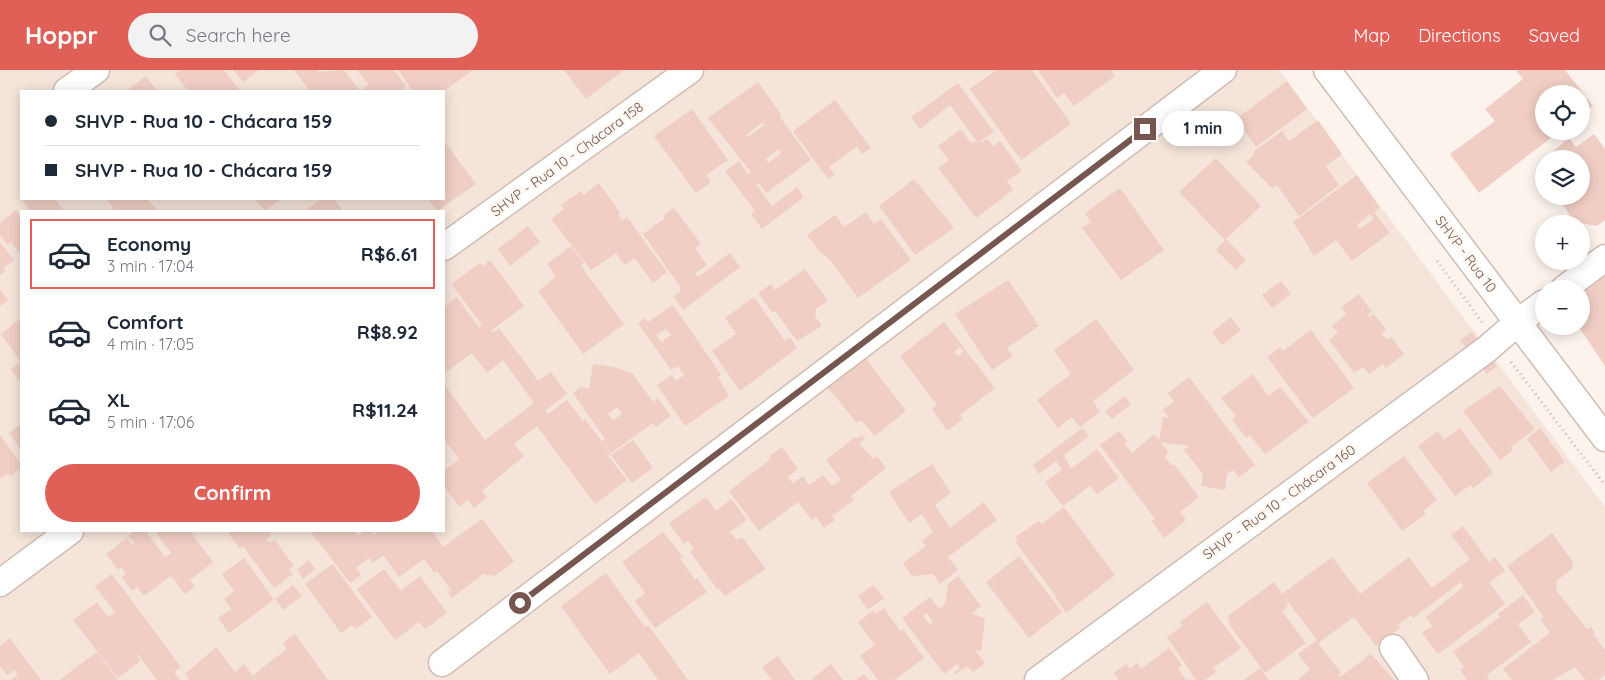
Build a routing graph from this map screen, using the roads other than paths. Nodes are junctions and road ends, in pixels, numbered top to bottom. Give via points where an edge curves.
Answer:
1 (96, 70) edge
2 (690, 70) edge
3 (1223, 70) edge
4 (1327, 70) edge
5 (68, 90) edge
6 (445, 246) edge
7 (1605, 258) edge
8 (1576, 280) edge
9 (1535, 310) edge
10 (1518, 322) junction
11 (1605, 438) edge
12 (69, 532) edge
13 (0, 583) edge
14 (1393, 648) dead end
15 (442, 663) dead end
16 (1038, 680) edge
17 (1415, 680) edge

1 - 5 street
2 - 6 street, SHVP - Rua 10 - Chácara 158
3 - 15 street
4 - 10 street, SHVP - Rua 10
7 - 8 street
9 - 10 street, SHVP - Rua 10 - Chácara 160
10 - 11 street, SHVP - Rua 10
10 - 16 street, SHVP - Rua 10 - Chácara 160 via 1487,349
12 - 13 street
14 - 17 street

